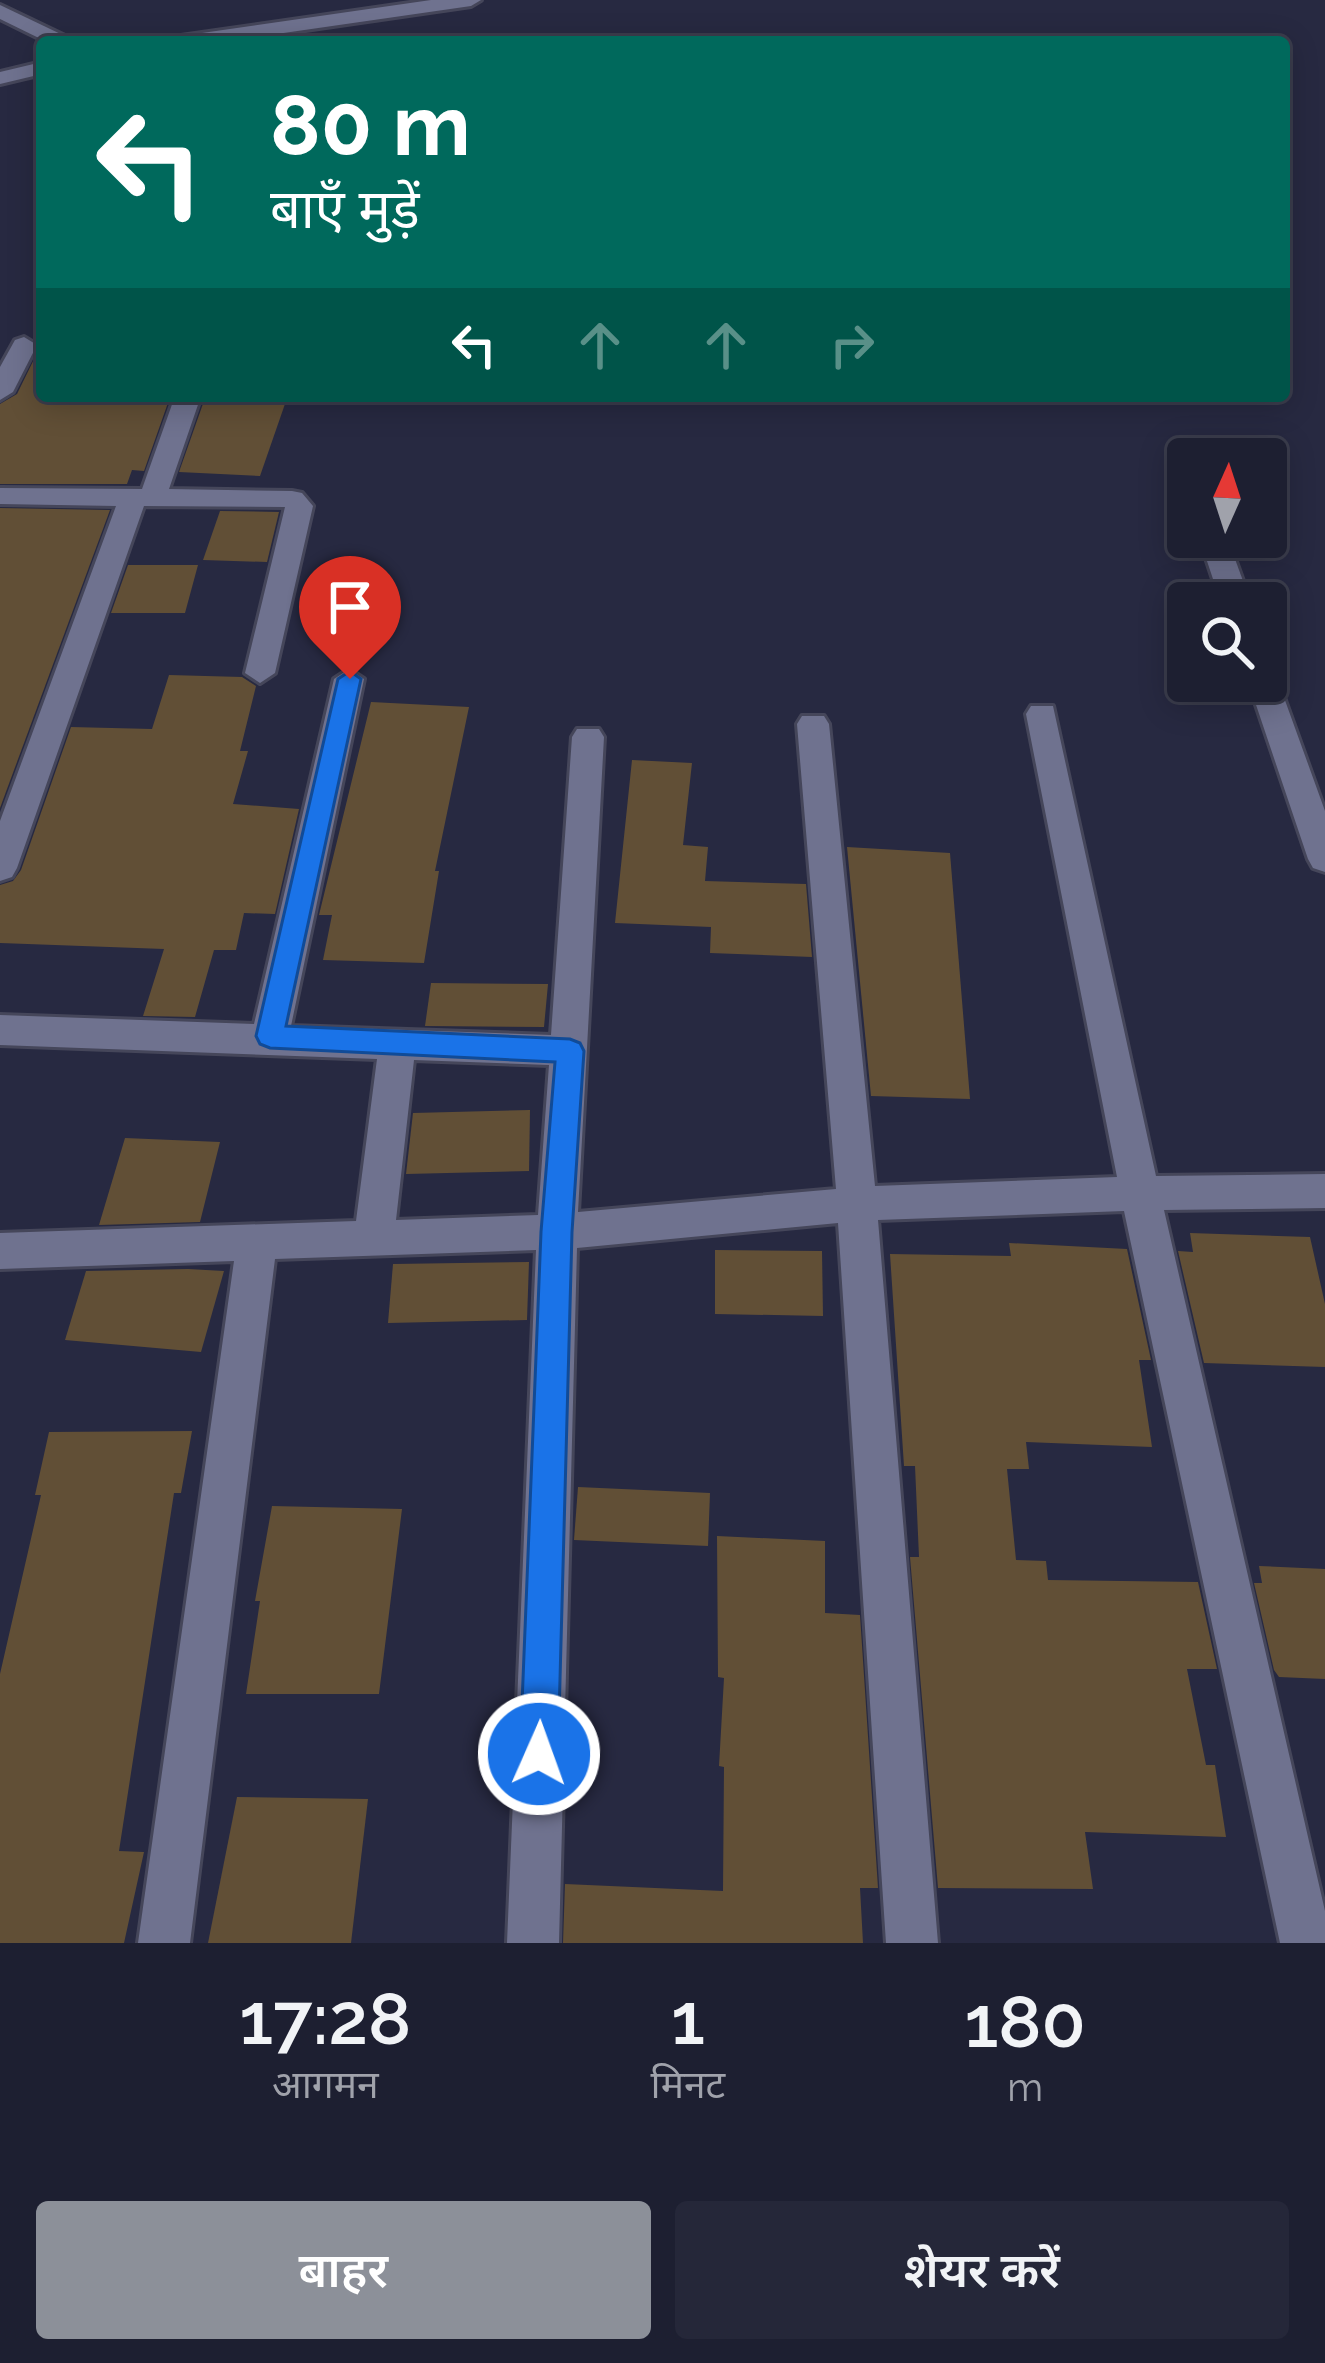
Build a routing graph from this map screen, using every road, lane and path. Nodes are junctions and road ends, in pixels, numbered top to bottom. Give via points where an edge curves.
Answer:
1 (471, 0) edge
2 (0, 11) edge
3 (50, 36) edge
4 (222, 36) edge
5 (36, 69) edge
6 (0, 78) edge
7 (24, 345) dead end
8 (0, 392) edge
9 (185, 402) edge
10 (0, 496) edge
11 (143, 497) junction
12 (260, 673) dead end
13 (350, 679) dead end
14 (1270, 702) edge
15 (1042, 714) dead end
16 (813, 724) dead end
17 (588, 736) dead end
18 (1325, 859) edge
19 (0, 868) edge
20 (0, 1030) edge
21 (270, 1036) junction
22 (397, 1045) junction
23 (570, 1051) junction
24 (1325, 1191) edge
25 (1140, 1193) junction
26 (857, 1204) junction
27 (557, 1232) junction
28 (374, 1238) junction
29 (257, 1242) junction
30 (0, 1251) edge
31 (164, 1943) edge
32 (532, 1943) edge
33 (912, 1943) edge
34 (1306, 1943) edge

1 - 4 street
2 - 3 street
5 - 6 street
7 - 8 street
9 - 11 street
10 - 11 street
11 - 12 street via 283,496 299,506
11 - 19 street
13 - 21 street
14 - 18 street
15 - 25 street
16 - 26 street
17 - 23 street
20 - 21 street
21 - 22 street
22 - 23 street
22 - 28 street
23 - 27 street
24 - 25 street
25 - 26 street
25 - 34 street
26 - 27 street
26 - 33 street
27 - 28 street
27 - 32 street
28 - 29 street
29 - 30 street
29 - 31 street

